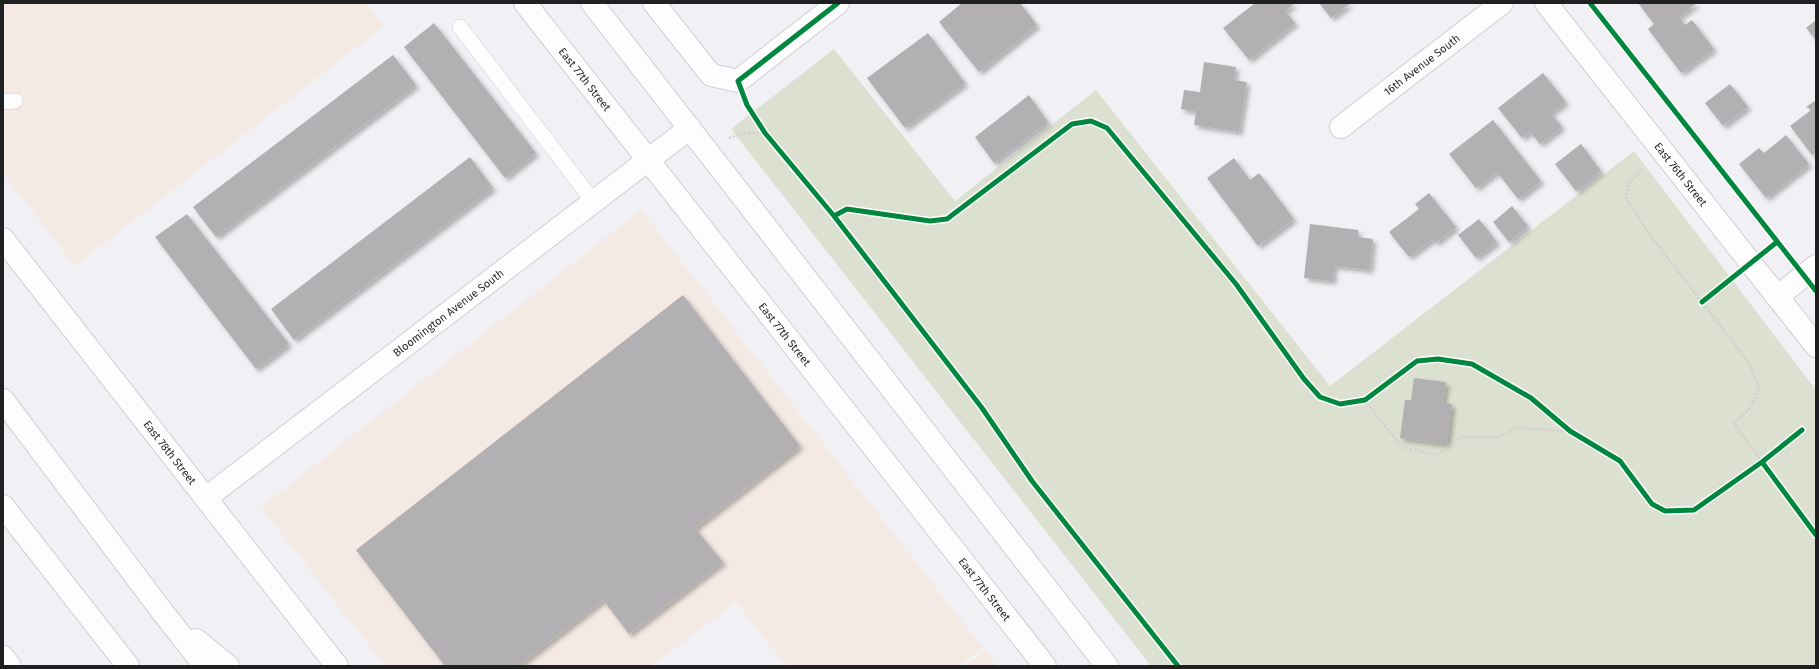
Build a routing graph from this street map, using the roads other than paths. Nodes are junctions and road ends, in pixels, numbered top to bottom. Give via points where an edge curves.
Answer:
1 (524, 3) edge
2 (592, 3) edge
3 (654, 3) edge
4 (838, 3) edge
5 (1502, 3) edge
6 (1546, 3) edge
7 (460, 27) dead end
8 (1341, 127) dead end
9 (690, 128) junction
10 (647, 159) junction
11 (593, 201) junction
12 (3, 239) edge
13 (1816, 266) edge
14 (1777, 297) junction
15 (1816, 346) edge
16 (3, 400) edge
17 (206, 498) junction
18 (3, 506) edge
19 (161, 610) junction
20 (3, 657) edge
21 (1041, 664) edge
22 (10, 666) edge
23 (128, 666) edge
24 (205, 666) edge
25 (228, 666) edge
26 (337, 666) edge
27 (1107, 666) edge

1 - 10 main road, East 77th Street
2 - 9 main road
3 - 4 main road via 711,75 738,81
5 - 8 main road, 16th Avenue South
6 - 14 main road, East 76th Street
7 - 11 lane
9 - 10 main road, Bloomington Avenue South
9 - 27 main road
10 - 11 main road, Bloomington Avenue South
10 - 21 main road, East 77th Street
11 - 17 main road, Bloomington Avenue South
12 - 17 main road, East 78th Street
13 - 14 main road
14 - 15 main road, East 76th Street
16 - 19 main road
17 - 26 main road, East 78th Street
18 - 23 main road
19 - 24 main road
19 - 25 main road
20 - 22 main road

